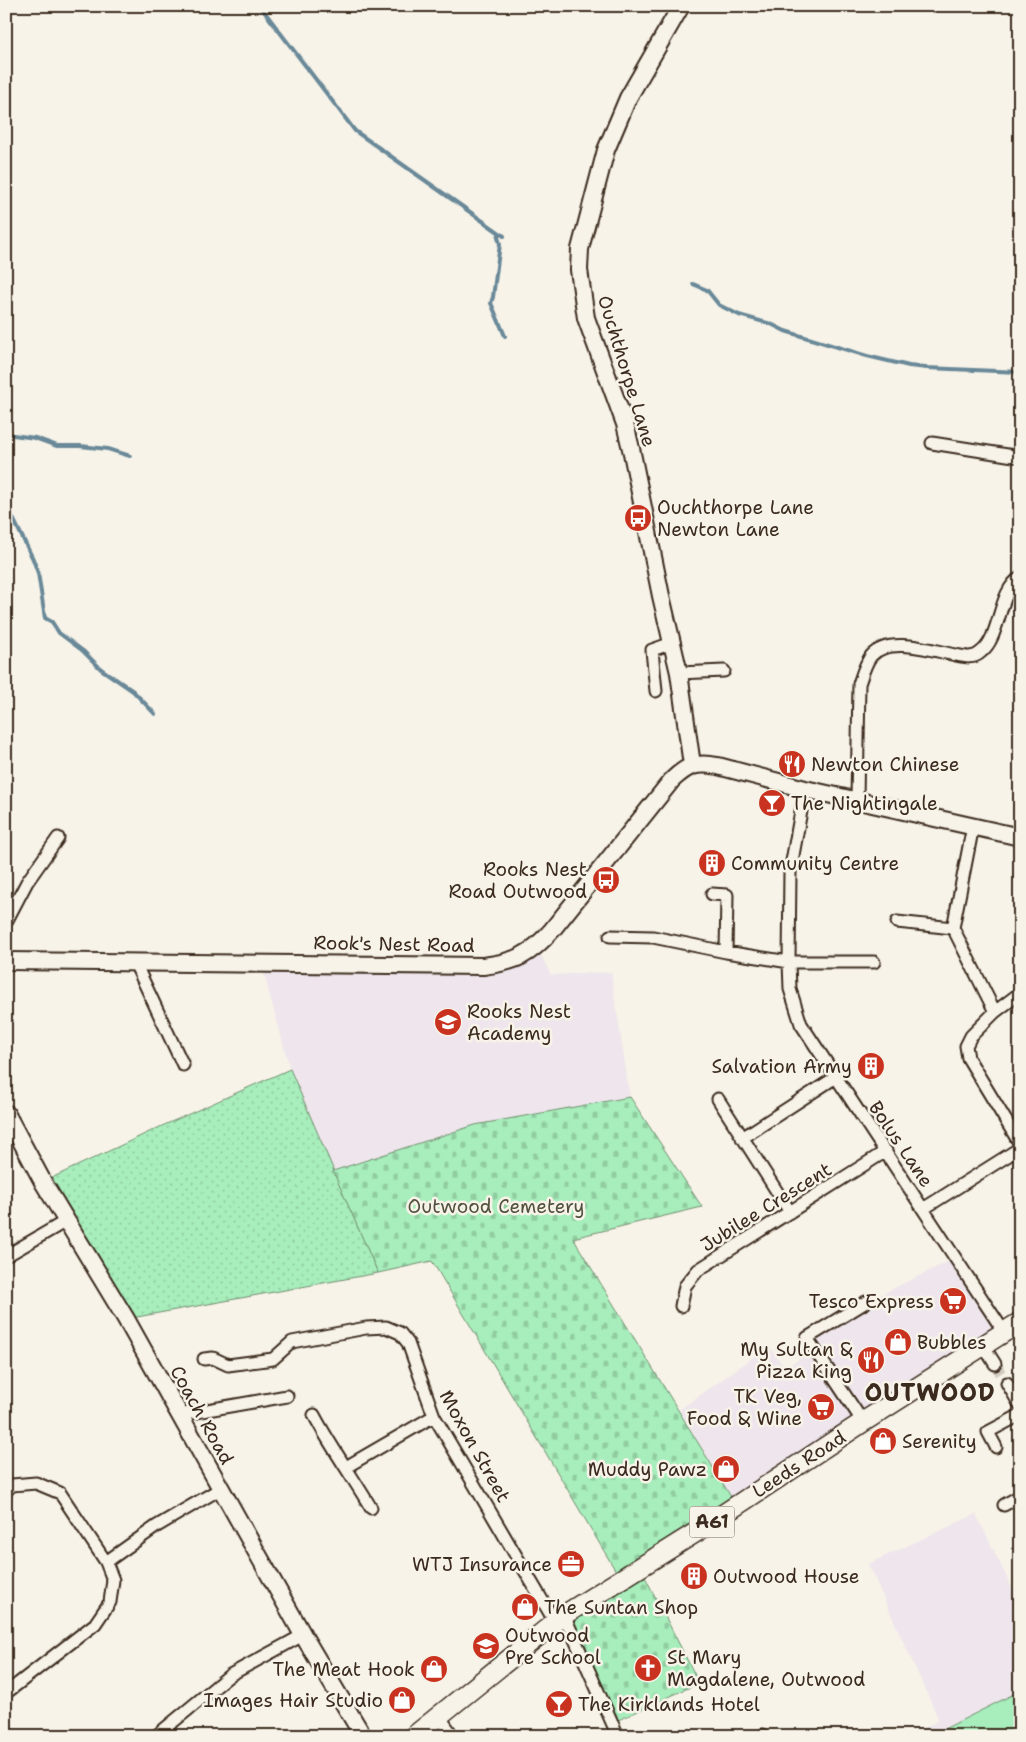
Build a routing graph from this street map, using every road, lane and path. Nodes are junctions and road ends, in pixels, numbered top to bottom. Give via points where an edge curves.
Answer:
1 (681, 6) edge
2 (932, 443) dead end
3 (1020, 457) edge
4 (1020, 578) edge
5 (672, 643) junction
6 (724, 671) dead end
7 (679, 673) junction
8 (656, 691) dead end
9 (692, 765) junction
10 (805, 789) junction
11 (857, 800) junction
12 (973, 826) junction
13 (1020, 837) edge
14 (58, 838) dead end
15 (712, 894) dead end
16 (6, 922) edge
17 (897, 922) dead end
18 (953, 928) junction
19 (610, 936) dead end
20 (726, 952) junction
21 (6, 961) edge
22 (134, 961) junction
23 (789, 962) junction
24 (874, 962) dead end
25 (1020, 993) edge
26 (995, 1012) junction
27 (183, 1065) dead end
28 (836, 1078) junction
29 (718, 1099) dead end
30 (6, 1113) edge
31 (742, 1138) junction
32 (1020, 1144) edge
33 (1020, 1148) edge
34 (886, 1151) junction
35 (924, 1209) junction
36 (790, 1212) junction
37 (66, 1221) junction
38 (6, 1256) edge
39 (866, 1302) dead end
40 (681, 1306) dead end
41 (1012, 1327) edge
42 (983, 1345) junction
43 (204, 1359) dead end
44 (995, 1364) tunnel mouth
45 (1007, 1383) tunnel mouth
46 (287, 1396) dead end
47 (1020, 1405) edge
48 (179, 1415) junction
49 (314, 1415) dead end
50 (1020, 1415) edge
51 (434, 1416) junction
52 (863, 1422) junction
53 (996, 1447) dead end
54 (346, 1467) junction
55 (220, 1489) junction
56 (6, 1491) edge
57 (1020, 1496) edge
58 (1004, 1505) dead end
59 (371, 1508) dead end
60 (106, 1562) junction
61 (560, 1619) junction
62 (303, 1636) junction
63 (6, 1693) edge
64 (439, 1716) junction
65 (156, 1736) edge
66 (363, 1736) edge
67 (414, 1736) edge
68 (453, 1736) edge
69 (618, 1736) edge

1 - 5 street, Ouchthorpe Lane via 628,98 606,150 580,249 579,270 586,318 625,424
2 - 3 street
4 - 11 street via 1008,594 989,642 975,657 898,644 884,647 872,655 859,684
5 - 7 street, Ouchthorpe Lane
5 - 8 street via 652,650
6 - 7 street
7 - 9 street, Ouchthorpe Lane
9 - 10 street via 718,766
9 - 22 street, Rook's Nest Road via 672,780 537,947 508,961 483,966
10 - 11 street
10 - 23 street, Bolus Lane via 790,872
11 - 12 street
12 - 13 street
12 - 18 street
14 - 16 street via 27,882
15 - 20 street via 727,895
17 - 18 street
18 - 26 street
19 - 20 street via 653,937
20 - 23 street
21 - 22 street, Rook's Nest Road
22 - 27 street
23 - 24 street
23 - 28 street, Bolus Lane via 790,989 801,1024
25 - 26 street
26 - 32 street via 971,1036 966,1046 968,1058
28 - 31 street
28 - 34 street, Bolus Lane
29 - 31 street
30 - 37 street, Coach Road
31 - 36 street
33 - 35 street
34 - 35 street, Bolus Lane
34 - 36 street, Jubilee Crescent
35 - 41 street, Bolus Lane
36 - 40 street, Jubilee Crescent via 698,1270 685,1286
37 - 38 street
37 - 48 street, Coach Road via 126,1319
39 - 52 street via 807,1338
41 - 42 main road, Leeds Road / A61
42 - 44 street
42 - 52 main road, Leeds Road / A61
43 - 51 street, Moxon Street via 213,1358 228,1365 273,1359 292,1342 386,1327 400,1334 408,1344
45 - 47 street
46 - 48 street
48 - 55 street, Coach Road
49 - 54 street
50 - 53 street via 988,1432
51 - 54 street
51 - 61 street, Moxon Street
52 - 61 main road, Leeds Road / A61
54 - 59 street
55 - 60 street via 157,1526
55 - 62 street, Coach Road
56 - 60 street via 12,1485 36,1482 60,1493
57 - 58 street
60 - 63 street via 113,1580 110,1602 95,1624
61 - 64 main road, Leeds Road / A61
61 - 69 street, Moxon Street
62 - 65 street via 230,1675
62 - 66 street, Coach Road
64 - 67 main road, Leeds Road / A61
64 - 68 street

